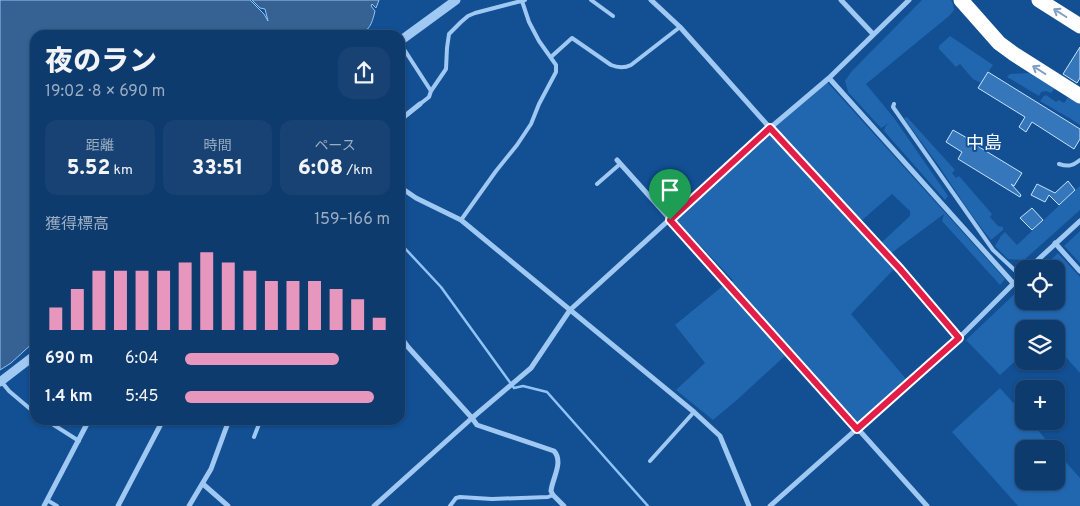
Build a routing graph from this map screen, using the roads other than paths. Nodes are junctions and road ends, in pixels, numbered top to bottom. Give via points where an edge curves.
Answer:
1 (456, 0) edge
2 (591, 0) edge
3 (651, 0) edge
4 (840, 0) edge
5 (909, 0) edge
6 (961, 0) edge
7 (1039, 0) edge
8 (523, 1) edge
9 (613, 16) dead end
10 (1080, 26) edge
11 (680, 27) junction
12 (873, 34) junction
13 (405, 38) edge
14 (405, 50) edge
15 (551, 57) junction
16 (829, 78) junction
17 (431, 91) junction
18 (1080, 96) edge
19 (420, 104) joint
20 (894, 104) dead end
21 (405, 116) edge
22 (770, 128) junction
23 (1080, 160) edge
24 (619, 162) joint
25 (1060, 164) dead end
26 (597, 184) dead end
27 (405, 190) edge
28 (461, 220) junction
29 (670, 220) junction
30 (1080, 221) edge
31 (1055, 243) junction
32 (1037, 260) edge
33 (1015, 268) edge
34 (1080, 271) edge
35 (1013, 283) joint
36 (570, 310) junction
37 (959, 338) junction
38 (405, 343) edge
39 (30, 361) edge
40 (1, 381) edge
41 (30, 409) edge
42 (694, 412) junction
43 (472, 418) junction
44 (54, 425) edge
45 (87, 425) edge
46 (160, 425) edge
47 (227, 425) edge
48 (259, 425) edge
49 (857, 429) junction
50 (254, 437) dead end
51 (79, 441) junction
52 (650, 461) dead end
53 (203, 484) junction
54 (553, 495) junction
55 (47, 500) junction
56 (44, 506) edge
57 (57, 506) edge
58 (118, 506) edge
59 (189, 506) edge
60 (228, 506) edge
61 (374, 506) edge
62 (450, 506) edge
63 (564, 506) edge
64 (748, 506) edge
65 (770, 506) edge
66 (927, 506) edge

1 - 13 street
2 - 9 lane
3 - 11 street
4 - 12 street
5 - 12 street
18 -> 6 highway via 1007,48
10 -> 7 highway
8 - 15 lane via 530,22
8 - 17 lane via 475,13 461,22 450,34 447,66
11 - 15 lane via 627,67 611,65 572,38
11 - 22 street
12 - 16 street
14 - 17 lane
15 - 28 lane via 556,72 531,124
16 - 22 street
16 - 35 street
17 - 19 lane
19 - 21 street
20 - 33 lane via 893,108 993,250
22 - 29 street
22 - 37 street
23 - 25 lane via 1071,166
24 - 26 lane
24 - 29 street
27 - 28 street
28 - 36 street
29 - 36 street
29 - 49 street
30 - 31 street
31 - 32 street
31 - 34 street
35 - 37 street
36 - 42 street
36 - 43 street via 531,368
37 - 49 street
38 - 43 street
39 - 40 street
40 - 41 lane via 8,392
42 - 52 lane
42 - 64 street via 720,436
43 - 54 street via 480,427 554,451 558,462
43 - 61 street
44 - 51 lane
45 - 51 street
46 - 58 street
47 - 53 street
48 - 50 lane
49 - 65 street
49 - 66 street
51 - 55 street
53 - 59 street
53 - 60 street
54 - 62 lane via 492,499 460,497
54 - 63 street
55 - 56 street
55 - 57 lane

